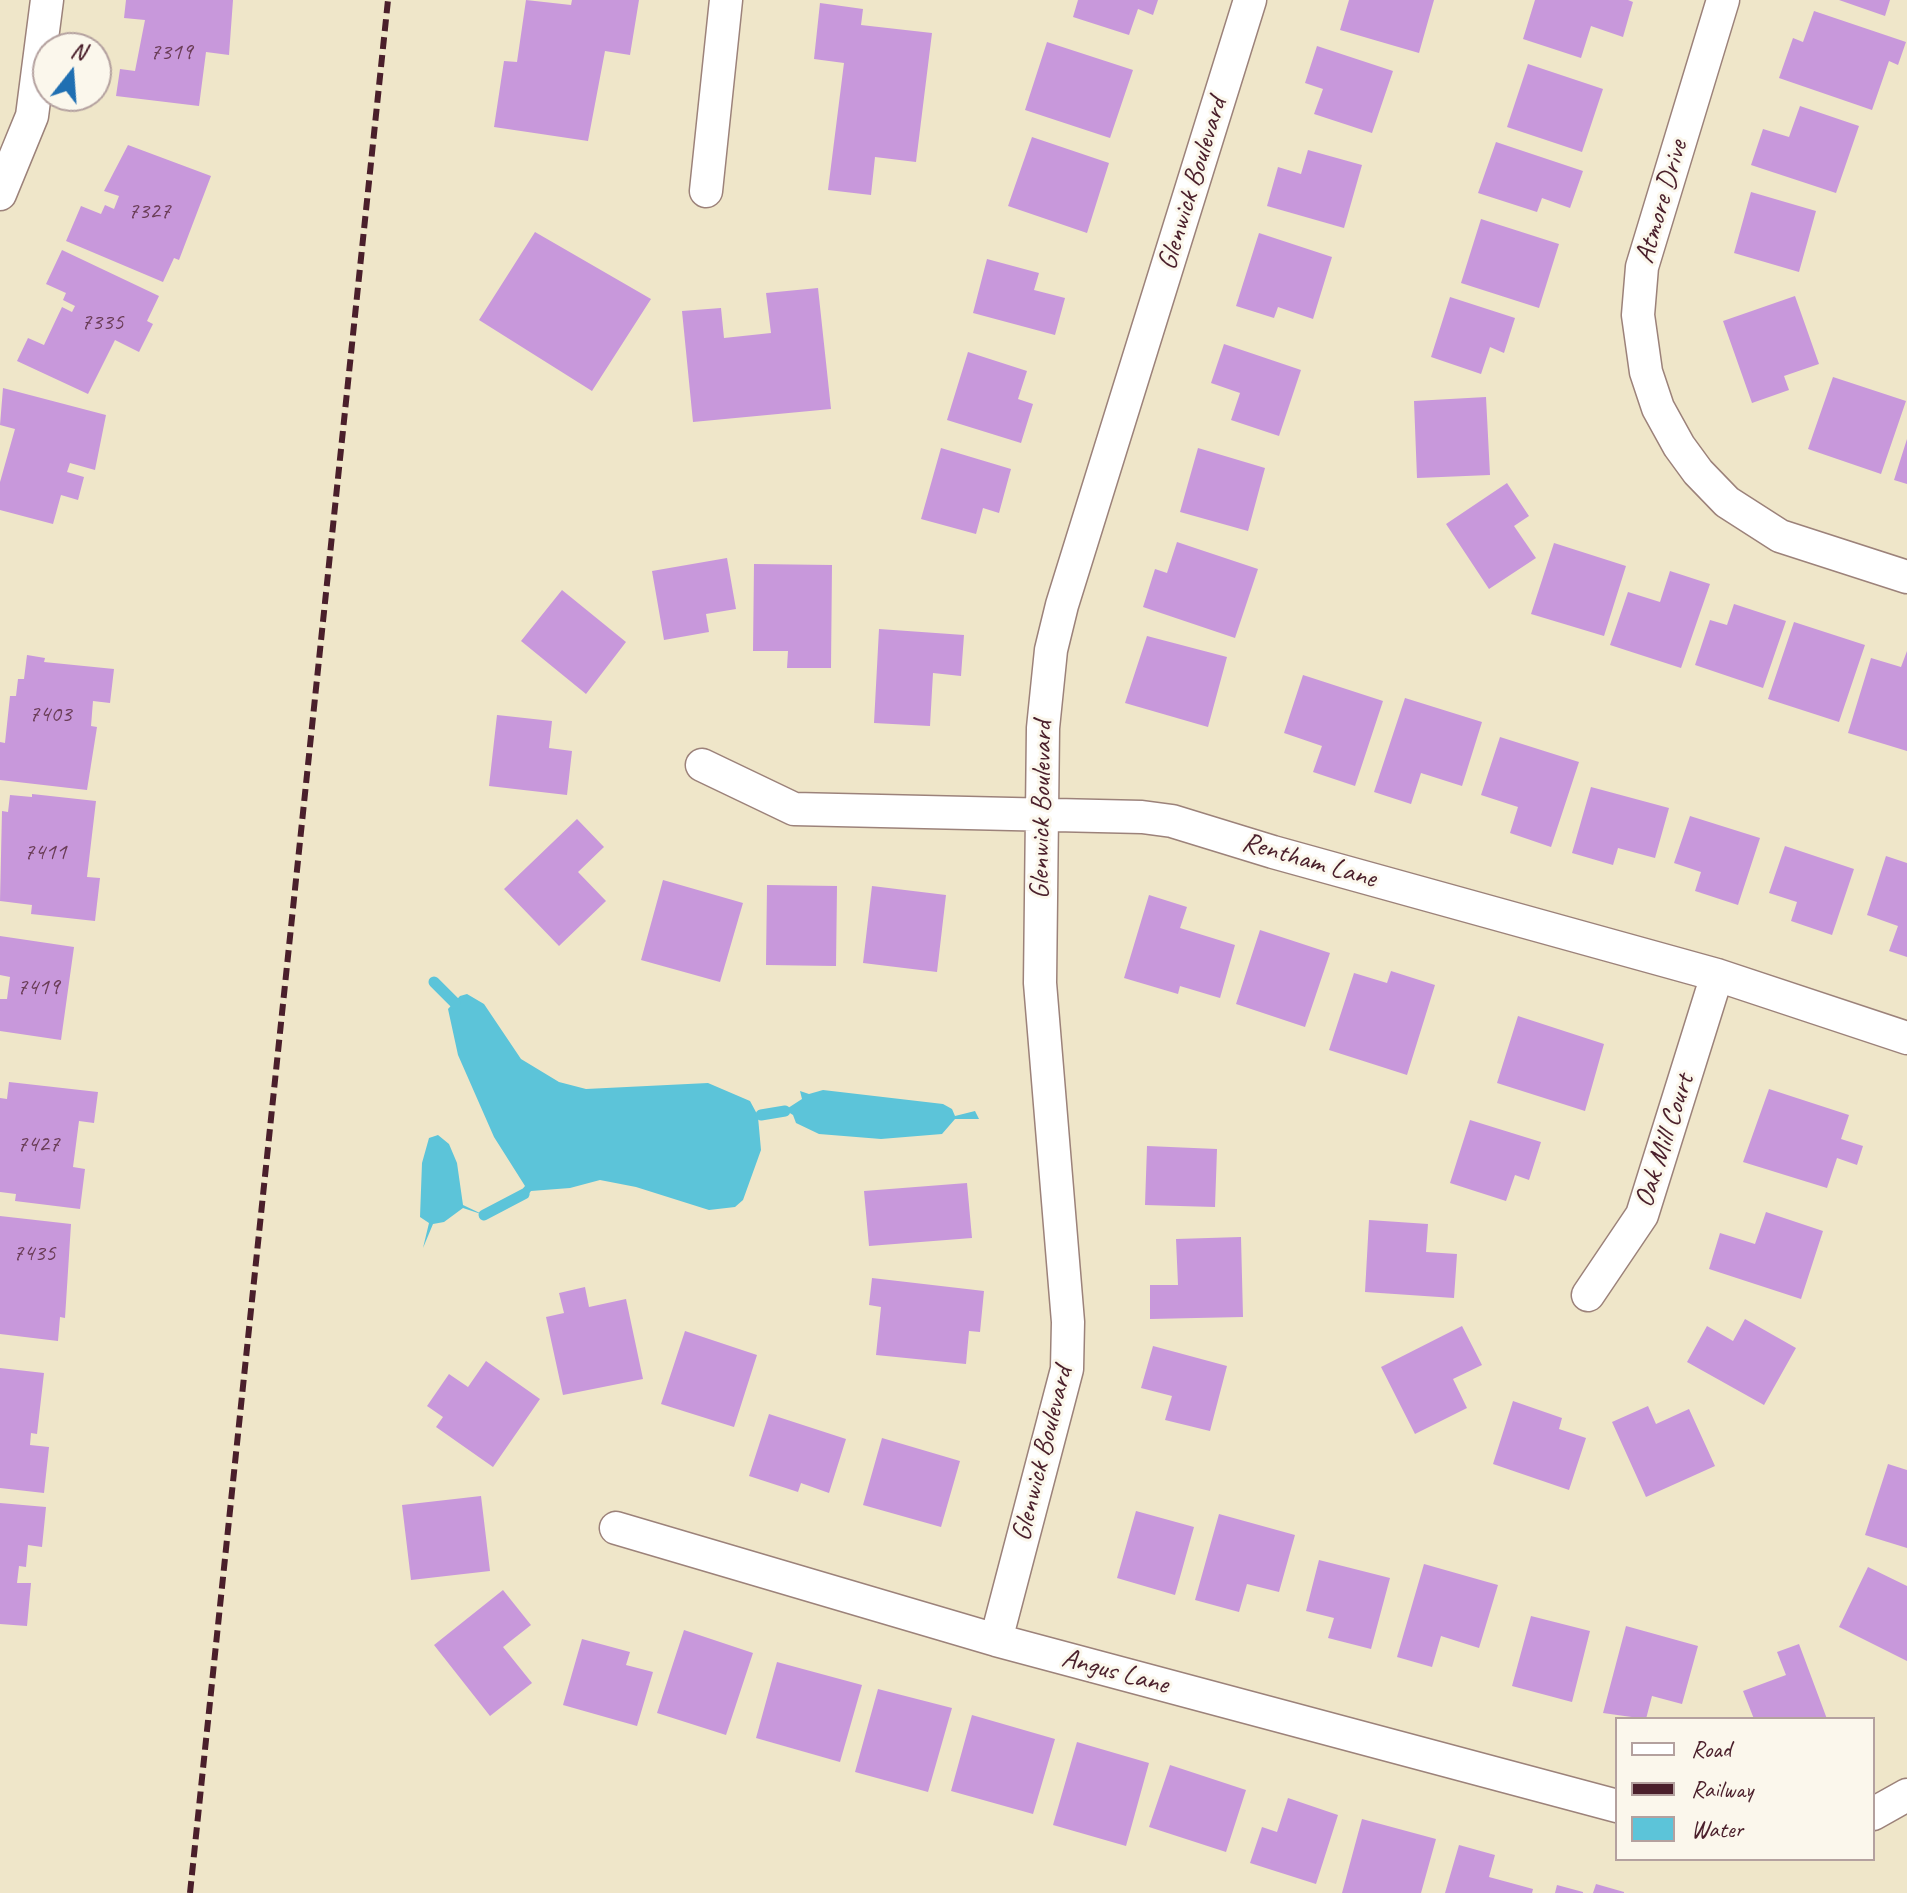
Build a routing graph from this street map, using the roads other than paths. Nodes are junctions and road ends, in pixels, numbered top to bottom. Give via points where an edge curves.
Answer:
1 (47, 0) edge
2 (726, 0) edge
3 (1250, 0) edge
4 (1723, 0) edge
5 (706, 191) dead end
6 (0, 194) edge
7 (1907, 577) edge
8 (702, 765) dead end
9 (1042, 814) junction
10 (1717, 975) junction
11 (1907, 1038) edge
12 (1588, 1295) dead end
13 (616, 1528) dead end
14 (996, 1640) junction
15 (1907, 1795) edge
16 (1615, 1805) edge
17 (1875, 1813) edge

1 - 6 street via 32,116
2 - 5 street
3 - 9 street, Glenwick Boulevard via 1059,616 1045,694
4 - 7 street, Atmore Drive via 1642,267 1640,333 1646,372 1658,408 1698,472 1727,502 1780,536
8 - 9 street, Rentham Lane via 794,809
9 - 10 street, Rentham Lane via 1172,821
9 - 14 street, Glenwick Boulevard via 1040,983 1068,1322 1067,1369
10 - 11 street, Rentham Lane
10 - 12 street, Oak Mill Court via 1642,1215
13 - 14 street, Angus Lane
14 - 16 street, Angus Lane
15 - 17 street

